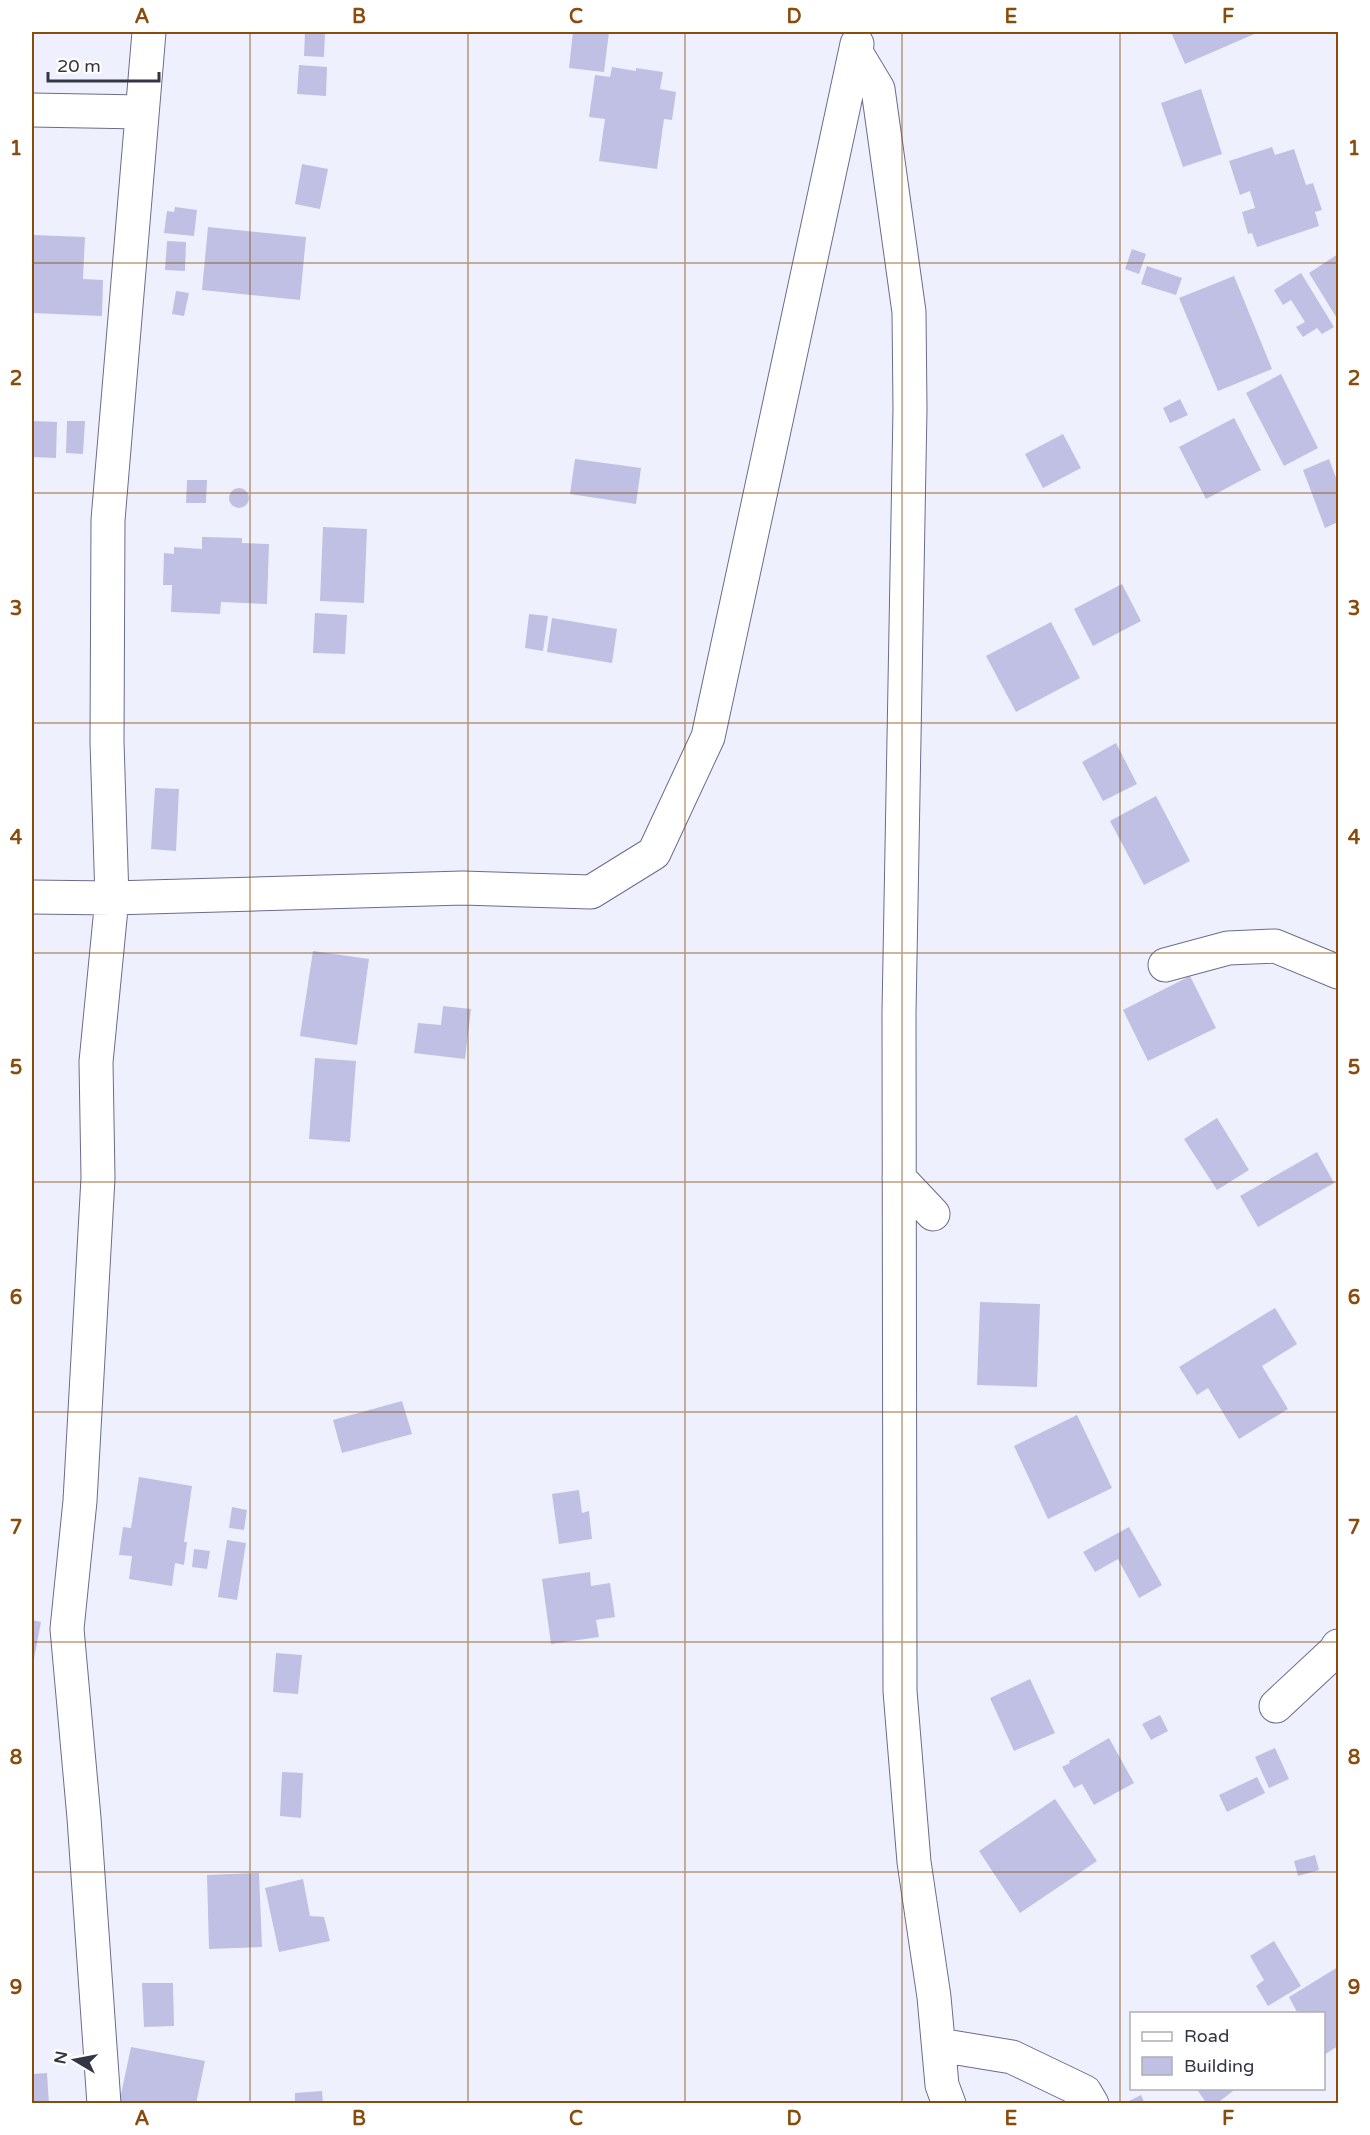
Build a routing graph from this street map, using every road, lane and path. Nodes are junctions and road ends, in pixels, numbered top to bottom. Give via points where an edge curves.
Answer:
1 (149, 32) edge
2 (857, 43) edge
3 (32, 110) edge
4 (141, 112) junction
5 (32, 897) edge
6 (112, 898) junction
7 (1165, 965) dead end
8 (1338, 972) edge
9 (899, 1178) junction
10 (933, 1214) dead end
11 (1338, 1646) edge
12 (1276, 1706) dead end
13 (939, 2045) junction
14 (104, 2103) edge
15 (949, 2103) edge
16 (1092, 2103) edge

1 - 4 street
2 - 6 street via 708,737 654,853 591,892 462,888
2 - 9 street via 878,89 909,312
3 - 4 street
4 - 6 street via 108,520 107,742
5 - 6 street
6 - 14 street via 96,1062 96,1202 80,1501 67,1629
7 - 8 street via 1228,948 1275,946
9 - 10 street
9 - 13 street via 900,1691 914,1862
11 - 12 street
13 - 15 street via 942,2085
13 - 16 street via 1012,2057 1085,2092

